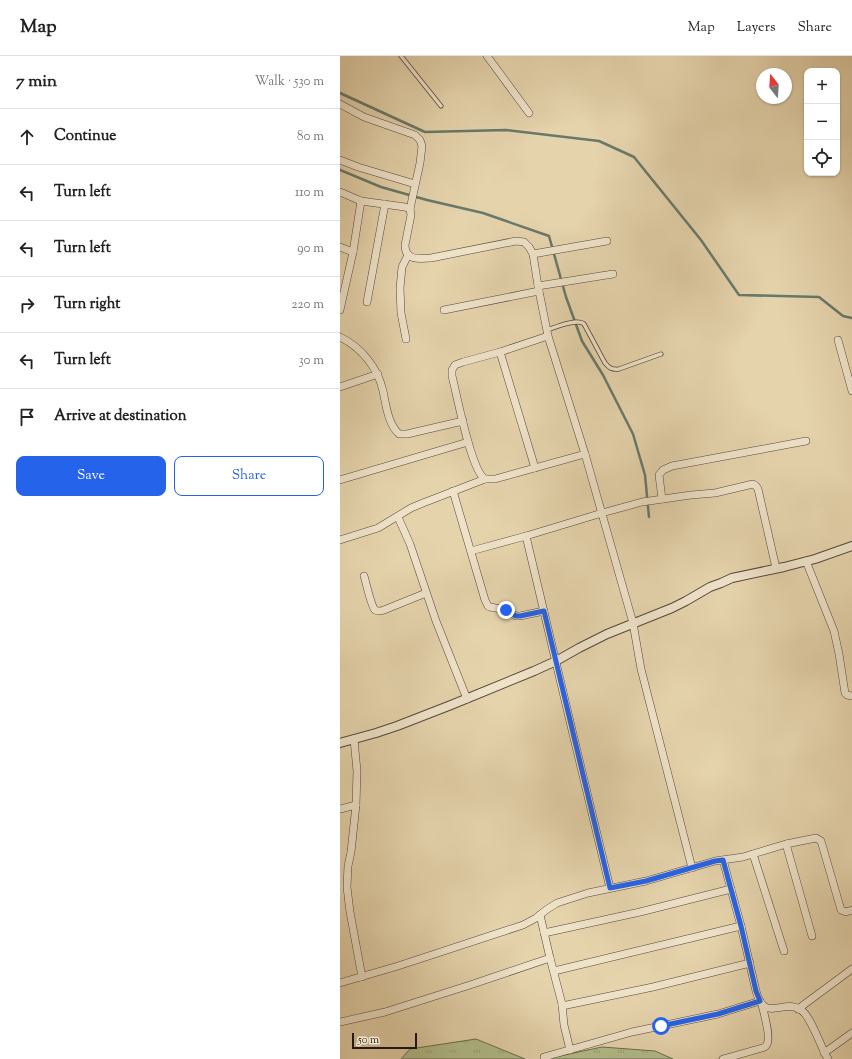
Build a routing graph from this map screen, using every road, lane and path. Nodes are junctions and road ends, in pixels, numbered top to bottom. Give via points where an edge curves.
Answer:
1 (401, 56) edge
2 (487, 56) edge
3 (340, 104) edge
4 (441, 106) dead end
5 (529, 114) dead end
6 (340, 160) edge
7 (415, 186) junction
8 (340, 192) edge
9 (361, 201) junction
10 (385, 204) junction
11 (410, 209) junction
12 (607, 241) dead end
13 (340, 247) edge
14 (353, 252) junction
15 (533, 254) junction
16 (408, 255) junction
17 (612, 274) dead end
18 (538, 289) junction
19 (367, 302) dead end
20 (340, 310) edge
21 (444, 310) dead end
22 (548, 333) junction
23 (340, 337) edge
24 (406, 339) dead end
25 (838, 340) dead end
26 (500, 352) junction
27 (661, 354) dead end
28 (378, 374) junction
29 (340, 387) edge
30 (852, 391) edge
31 (463, 421) junction
32 (806, 441) dead end
33 (468, 442) junction
34 (585, 454) junction
35 (535, 468) junction
36 (340, 478) edge
37 (485, 479) junction
38 (453, 491) junction
39 (662, 499) junction
40 (602, 513) junction
41 (398, 517) junction
42 (526, 536) junction
43 (340, 540) edge
44 (852, 546) edge
45 (471, 551) junction
46 (806, 561) junction
47 (776, 568) junction
48 (364, 576) dead end
49 (426, 593) junction
50 (544, 611) junction
51 (633, 623) junction
52 (556, 661) junction
53 (852, 696) edge
54 (467, 699) junction
55 (354, 739) junction
56 (340, 743) edge
57 (356, 805) junction
58 (340, 809) edge
59 (786, 844) junction
60 (753, 854) junction
61 (723, 860) junction
62 (348, 866) junction
63 (340, 868) edge
64 (692, 868) junction
65 (610, 888) junction
66 (731, 889) junction
67 (852, 910) edge
68 (540, 915) junction
69 (741, 926) junction
70 (544, 934) junction
71 (812, 936) dead end
72 (784, 951) dead end
73 (550, 958) junction
74 (750, 963) junction
75 (852, 969) edge
76 (554, 971) junction
77 (362, 976) junction
78 (340, 983) edge
79 (761, 1003) junction
80 (562, 1006) junction
81 (798, 1008) junction
82 (340, 1022) edge
83 (852, 1033) edge
84 (570, 1050) junction
85 (826, 1056) edge
86 (544, 1057) dead end
87 (723, 1059) edge

1 - 4 lane
2 - 5 street
3 - 7 street via 364,117 415,135 420,140 422,146
6 - 7 street
7 - 11 street
8 - 9 street
9 - 10 street
9 - 14 street
10 - 11 street
10 - 19 street
11 - 16 street via 412,215 405,245
12 - 15 street
13 - 14 street
14 - 20 street
15 - 16 street via 524,242 516,241 431,258 419,259
15 - 18 street
16 - 24 street via 402,267 400,288
17 - 18 street
18 - 21 street
18 - 22 street
22 - 26 street
22 - 27 lane via 569,324 582,322 605,363 614,370
22 - 34 street
23 - 28 street via 358,350
25 - 30 street
26 - 31 street via 459,363 452,370
26 - 35 street
28 - 29 street
28 - 31 street via 390,418 399,434
31 - 33 street
32 - 39 street via 667,468 659,475
33 - 36 street
33 - 37 street via 479,474
34 - 35 street
34 - 40 street
35 - 37 street via 495,479
37 - 38 street
38 - 41 street via 411,508
38 - 45 street
39 - 40 street
39 - 47 street via 715,493 755,484
40 - 42 street
40 - 51 street
41 - 43 street via 378,528
41 - 49 street
42 - 45 street
42 - 50 street
44 - 46 street
45 - 50 street via 488,606 506,610 516,616
46 - 47 street
46 - 53 street via 834,631 845,693
47 - 51 street via 721,582 672,608
48 - 49 street via 375,610 384,610
49 - 54 street
50 - 52 street
51 - 52 street via 606,634
51 - 64 street via 641,669
52 - 54 street
52 - 65 street
54 - 55 street via 397,726
55 - 56 street
55 - 57 street via 357,771
57 - 58 street
57 - 62 street
59 - 60 street
59 - 67 street via 816,838 821,841 841,910
59 - 71 street
60 - 61 street
60 - 72 street
61 - 64 street
61 - 66 street
62 - 63 street
62 - 77 street via 350,912
64 - 65 street
65 - 68 street via 557,903
66 - 69 street
66 - 70 street
68 - 70 street
68 - 77 street via 531,922 512,929
69 - 74 street
69 - 76 street
70 - 73 street
73 - 76 street
73 - 82 street via 385,1012
74 - 79 street
74 - 80 street via 660,986
75 - 81 street
76 - 80 street
77 - 78 street
79 - 81 street via 768,1008
79 - 84 street via 632,1032
79 - 87 street via 768,1036 767,1044 762,1048
80 - 84 street
81 - 85 street via 808,1019
83 - 85 street
84 - 86 street

